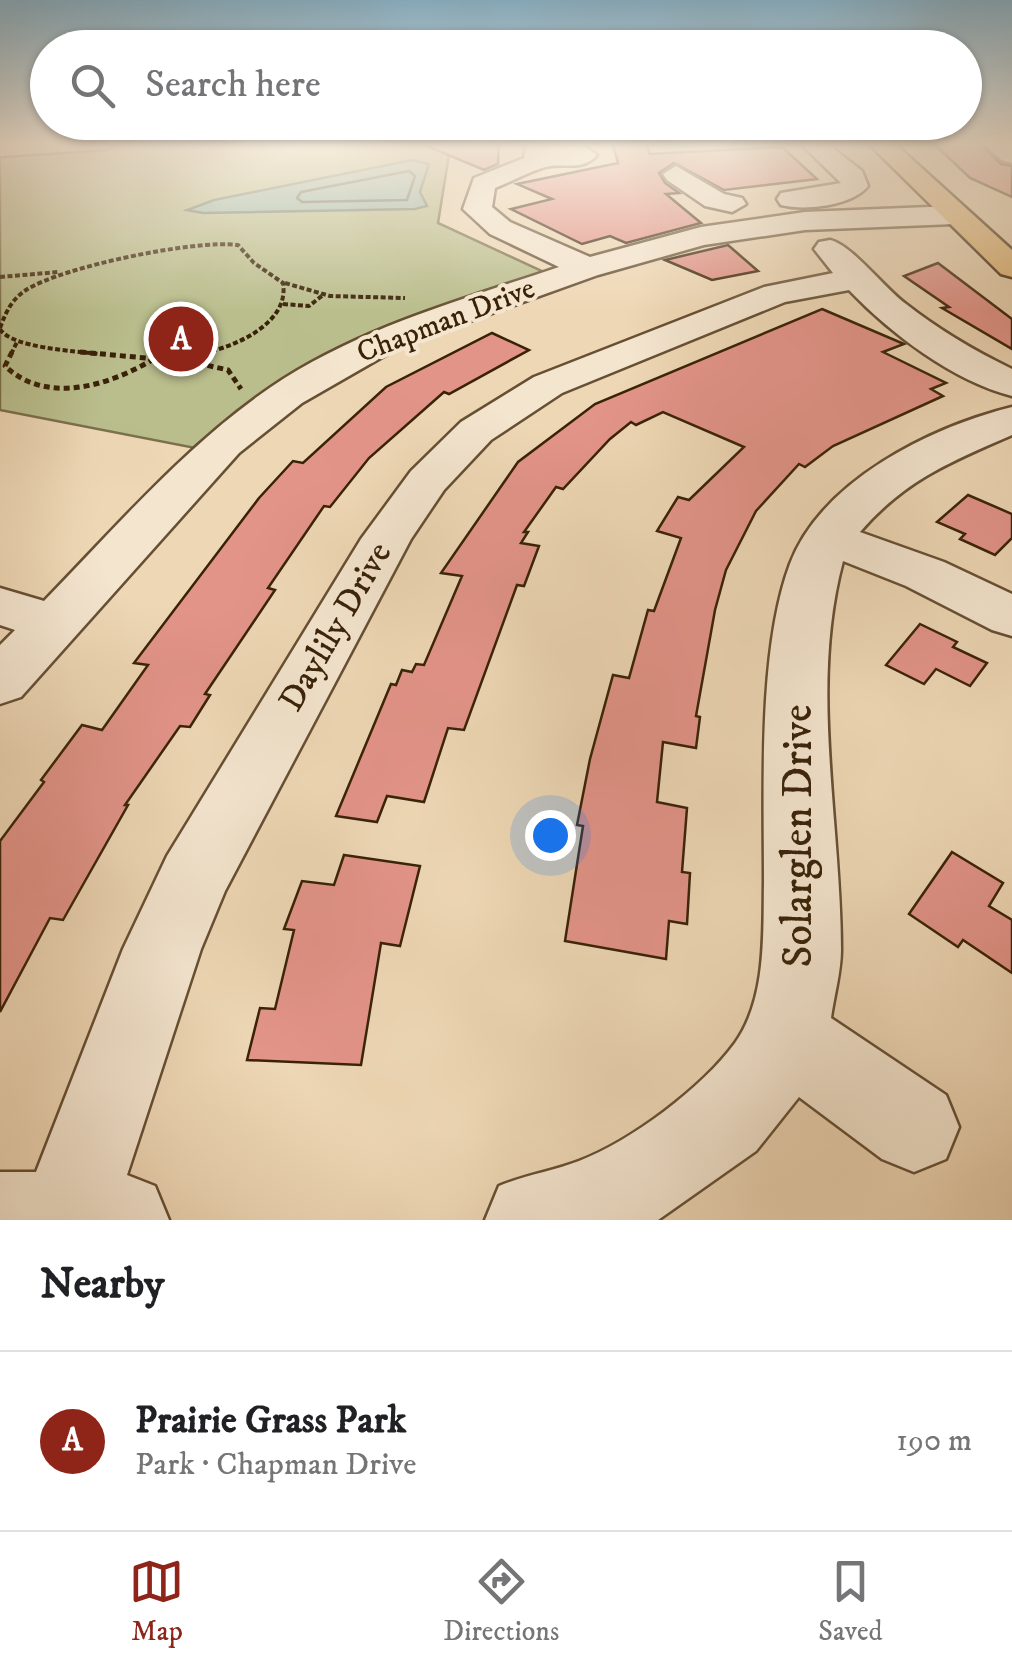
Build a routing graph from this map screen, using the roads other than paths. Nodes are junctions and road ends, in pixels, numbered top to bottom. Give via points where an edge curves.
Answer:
1 (479, 199) edge
2 (713, 199) edge
3 (818, 199) edge
4 (937, 199) edge
5 (954, 215) junction
6 (742, 216) junction
7 (805, 221) junction
8 (1012, 266) edge
9 (587, 268) junction
10 (854, 279) junction
11 (1012, 384) edge
12 (1012, 420) edge
13 (828, 538) junction
14 (0, 606) edge
15 (1012, 617) edge
16 (54, 624) junction
17 (0, 682) edge
18 (786, 1038) junction
19 (914, 1128) dead end
20 (65, 1219) edge
21 (0, 1220) edge
22 (122, 1220) edge
23 (532, 1220) edge

1 - 9 street via 477,209 500,228
2 - 6 street
3 - 6 street
4 - 5 main road
5 - 7 street, Chapman Drive
5 - 8 main road
6 - 7 street, Chapman Drive
6 - 9 street, Chapman Drive
7 - 10 street
9 - 16 street, Chapman Drive via 390,337 288,394 209,458
10 - 11 street via 920,331
10 - 20 street, Daylily Drive via 776,294 548,385 476,430 427,481 386,539 193,880
12 - 13 street, Solarglen Drive via 893,475 870,490
13 - 15 street
13 - 18 street, Solarglen Drive via 802,620 802,953
14 - 16 street
16 - 17 street, Chapman Drive
18 - 19 street
18 - 23 street, Solarglen Drive via 724,1120 644,1178 590,1206
20 - 21 street
20 - 22 street

